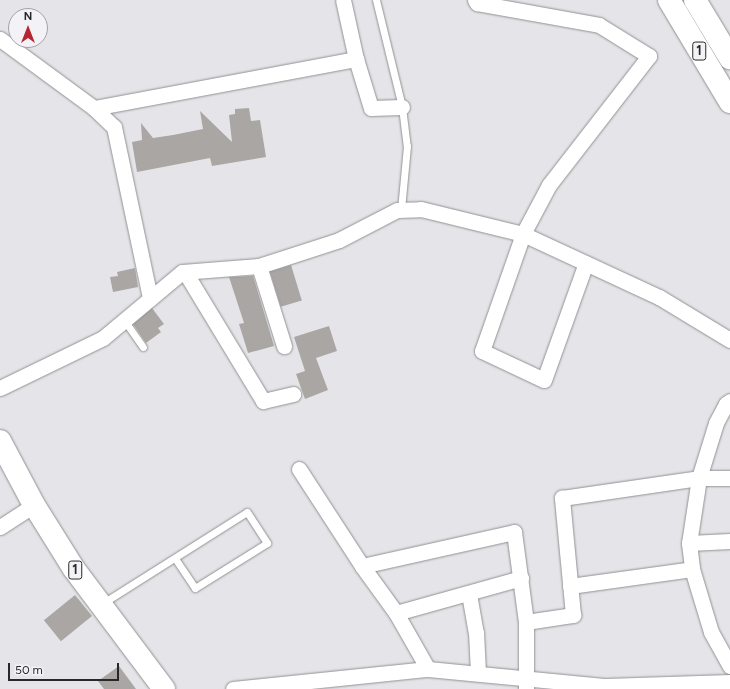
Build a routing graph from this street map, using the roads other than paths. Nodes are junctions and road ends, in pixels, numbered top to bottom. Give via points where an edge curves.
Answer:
1 (344, 0) edge
2 (376, 0) edge
3 (475, 0) edge
4 (669, 0) edge
5 (694, 0) edge
6 (0, 39) edge
7 (730, 58) edge
8 (356, 59) junction
9 (730, 102) edge
10 (402, 107) junction
11 (94, 108) junction
12 (401, 210) junction
13 (523, 234) junction
14 (586, 263) junction
15 (260, 266) junction
16 (185, 272) junction
17 (150, 298) junction
18 (124, 320) junction
19 (730, 340) edge
20 (284, 346) dead end
21 (143, 347) dead end
22 (0, 388) edge
23 (293, 394) dead end
24 (730, 401) edge
25 (0, 441) edge
26 (299, 469) dead end
27 (700, 478) junction
28 (730, 478) edge
29 (34, 505) junction
30 (0, 527) edge
31 (730, 541) edge
32 (689, 543) junction
33 (175, 558) junction
34 (362, 566) junction
35 (692, 569) junction
36 (521, 578) junction
37 (570, 586) junction
38 (469, 594) junction
39 (100, 605) junction
40 (396, 613) junction
41 (526, 622) junction
42 (730, 666) edge
43 (428, 669) junction
44 (478, 673) junction
45 (730, 682) edge
46 (526, 684) edge
47 (161, 688) edge
48 (606, 688) edge
49 (233, 689) edge

1 - 8 street
2 - 10 lane
3 - 13 street via 477,3 599,25 649,56 549,184
4 - 9 main road, 1
5 - 7 main road, 1
6 - 11 street
8 - 10 street via 372,108
8 - 11 street
10 - 12 lane via 407,146
11 - 17 street via 114,127
12 - 13 street via 421,209
12 - 15 street via 339,240
13 - 14 street
13 - 14 street via 482,351 544,380
14 - 19 street via 659,297
15 - 16 street
15 - 20 street
16 - 17 street
16 - 23 street via 263,401
17 - 18 street
18 - 21 lane
18 - 22 street via 103,338
24 - 27 street via 716,423
25 - 29 main road, 1
26 - 34 street
27 - 28 street
27 - 32 street
27 - 37 street via 562,498
29 - 30 street
29 - 39 main road, 1
31 - 32 street
32 - 35 street
33 - 33 lane via 247,512 266,543 195,588
33 - 39 lane
34 - 36 street via 514,532
34 - 40 street
35 - 37 street
35 - 42 street via 711,632
36 - 38 street
36 - 41 street
37 - 41 street via 573,615
38 - 40 street
38 - 44 street via 476,632
39 - 47 main road, 1
40 - 43 street
41 - 46 street
43 - 44 street
43 - 49 street
44 - 46 street
45 - 48 street
46 - 48 street

